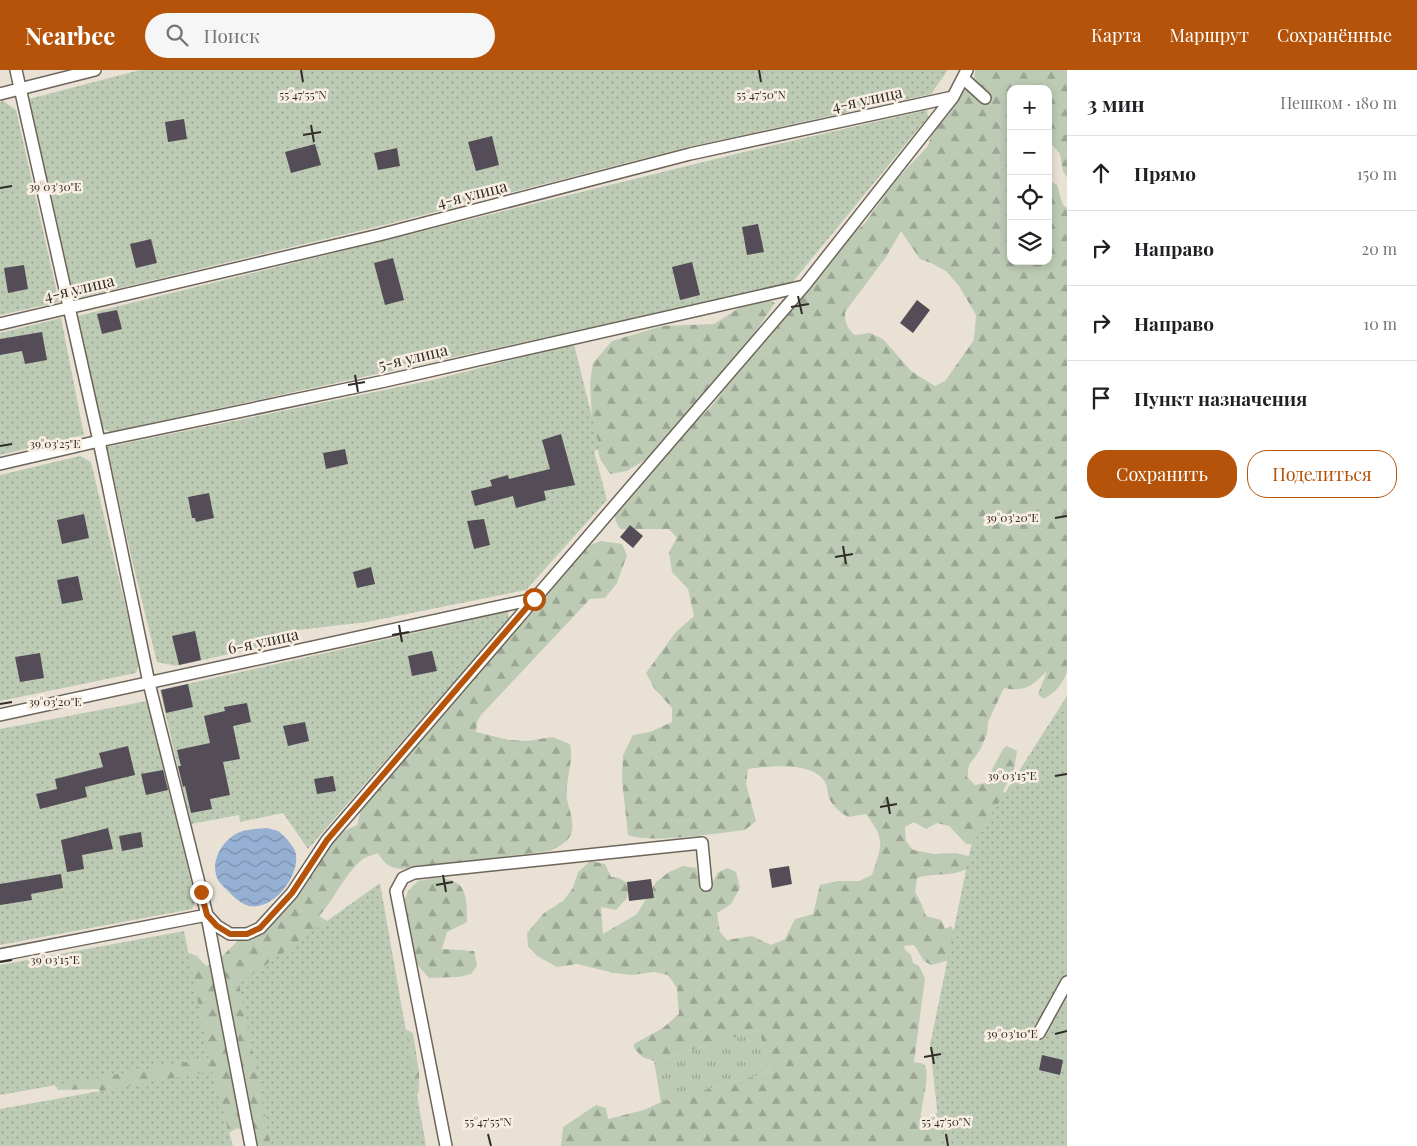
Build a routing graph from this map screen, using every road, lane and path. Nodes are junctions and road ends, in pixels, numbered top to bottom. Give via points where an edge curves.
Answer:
1 (16, 70) edge
2 (96, 70) edge
3 (965, 74) edge
4 (19, 90) junction
5 (0, 94) edge
6 (953, 97) junction
7 (985, 98) dead end
8 (804, 286) junction
9 (68, 307) junction
10 (0, 324) edge
11 (99, 441) junction
12 (0, 464) edge
13 (534, 599) junction
14 (149, 683) junction
15 (0, 715) edge
16 (706, 885) dead end
17 (207, 915) junction
18 (0, 955) edge
19 (1067, 982) edge
20 (1039, 1033) dead end
21 (251, 1146) edge
22 (446, 1146) edge

1 - 4 lane
2 - 4 lane
3 - 6 lane
3 - 7 lane
4 - 5 lane
4 - 9 lane
6 - 8 lane
6 - 9 lane, 4-я улица via 690,154 379,235
8 - 11 lane, 5-я улица via 385,381
8 - 13 lane
9 - 10 lane, 4-я улица
9 - 11 lane
11 - 12 lane, 5-я улица
11 - 14 lane
13 - 14 lane, 6-я улица
13 - 17 lane via 327,840 292,893 260,928 247,934 230,934
14 - 15 lane, 6-я улица
14 - 17 lane
16 - 22 lane via 702,843 414,874 403,878 396,891
17 - 18 lane
17 - 21 lane
19 - 20 lane

